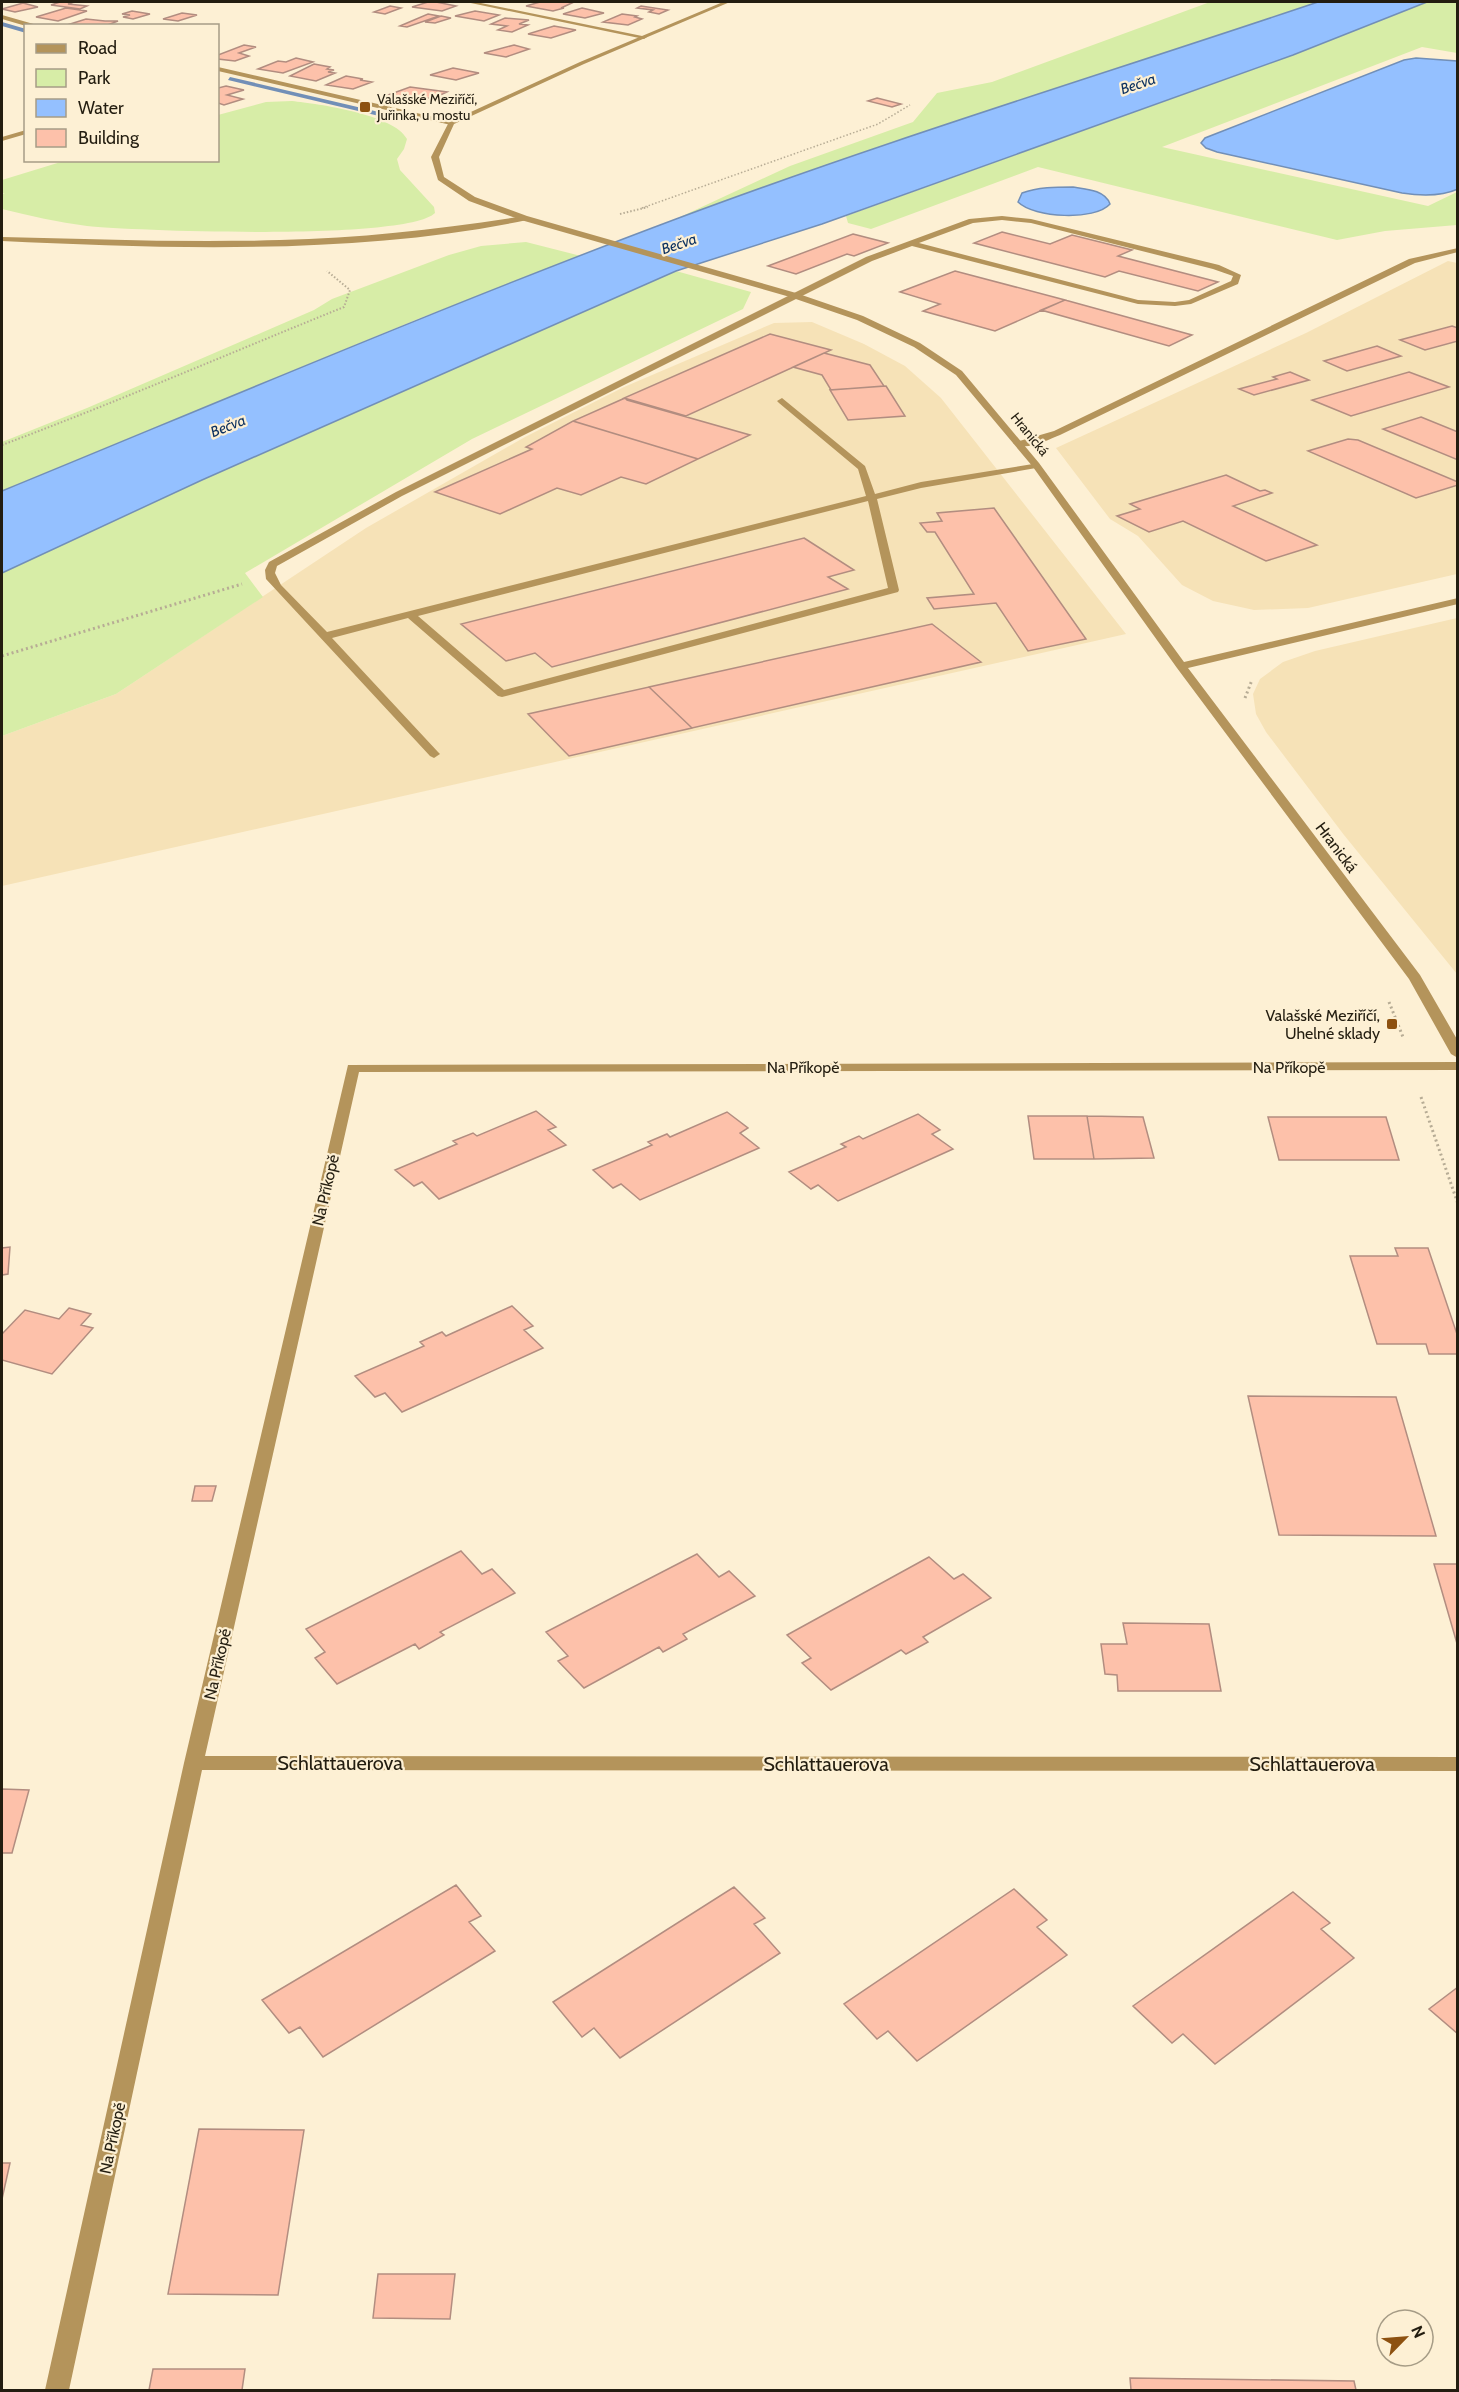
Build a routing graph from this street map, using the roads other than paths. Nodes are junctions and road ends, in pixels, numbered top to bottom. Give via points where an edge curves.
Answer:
1 (469, 2) edge
2 (727, 2) edge
3 (2, 17) edge
4 (28, 24) edge
5 (644, 37) junction
6 (219, 69) edge
7 (234, 73) junction
8 (219, 76) edge
9 (451, 123) junction
10 (24, 133) edge
11 (2, 139) edge
12 (524, 218) junction
13 (2, 239) edge
14 (913, 244) junction
15 (1458, 250) edge
16 (793, 295) junction
17 (782, 401) dead end
18 (1018, 443) junction
19 (1036, 465) junction
20 (872, 498) junction
21 (1458, 601) edge
22 (411, 615) junction
23 (325, 636) junction
24 (1181, 666) junction
25 (434, 754) dead end
26 (1458, 1054) edge
27 (1458, 1066) edge
28 (194, 1763) junction
29 (1458, 1764) edge
30 (57, 2391) edge

1 - 5 street
2 - 5 street
3 - 4 street
5 - 9 street
6 - 7 street
7 - 8 street
7 - 9 street
9 - 12 street, Hranická via 435,157 441,178 472,199
10 - 11 street
12 - 13 street via 320,242
12 - 16 street, Hranická
14 - 14 street via 972,221 1012,219 1237,275 1235,282 1191,302 1151,303
14 - 16 street via 868,259
15 - 18 street via 1412,261 1057,433
16 - 18 street, Hranická via 879,326 950,366
16 - 23 street via 282,557 268,570 269,576
17 - 20 street via 862,468
18 - 19 street, Hranická
19 - 20 street via 921,485
19 - 24 street, Hranická
20 - 22 street
20 - 22 street via 894,590 502,694
21 - 24 street
22 - 23 street
23 - 25 street
24 - 26 street, Hranická via 1415,978
27 - 28 street, Na Příkopě via 353,1068
28 - 29 street, Schlattauerova
28 - 30 street, Na Příkopě

